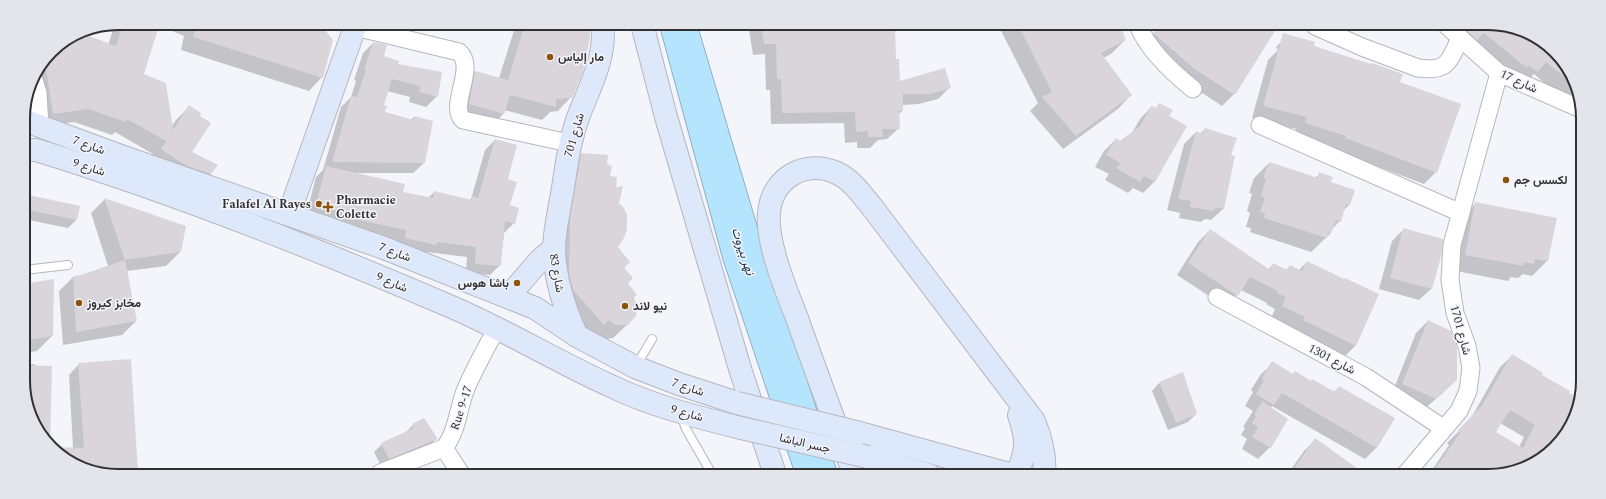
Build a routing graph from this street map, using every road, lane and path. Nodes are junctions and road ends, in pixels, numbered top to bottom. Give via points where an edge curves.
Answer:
1 (353, 30) edge
2 (374, 30) edge
3 (603, 30) edge
4 (644, 30) edge
5 (1141, 30) edge
6 (1324, 30) edge
7 (1451, 30) edge
8 (1460, 38) junction
9 (1499, 73) junction
10 (36, 86) edge
11 (1193, 90) dead end
12 (1575, 106) edge
13 (32, 124) edge
14 (1260, 125) dead end
15 (569, 143) junction
16 (30, 150) edge
17 (1461, 212) junction
18 (289, 214) junction
19 (554, 248) junction
20 (68, 264) dead end
21 (30, 269) edge
22 (366, 270) junction
23 (508, 297) junction
24 (1217, 297) dead end
25 (536, 308) junction
26 (497, 328) junction
27 (577, 336) junction
28 (652, 339) dead end
29 (635, 367) junction
30 (1012, 393) junction
31 (738, 403) joint
32 (680, 412) junction
33 (742, 428) joint
34 (1443, 428) junction
35 (444, 448) junction
36 (390, 469) edge
37 (458, 469) edge
38 (709, 469) edge
39 (773, 469) edge
40 (852, 469) edge
41 (909, 469) edge
42 (991, 469) edge
43 (1019, 469) edge
44 (1045, 469) edge
45 (1410, 469) edge

1 - 18 main road
2 - 15 street via 459,52 465,65 458,112 463,120
3 - 15 main road, شارع 701 via 597,67
4 - 39 main road via 666,117 741,372
5 - 11 street via 1174,74
6 - 8 street via 1362,47 1427,69 1447,64
7 - 8 street, شارع 17
8 - 9 street, شارع 17
9 - 12 street, شارع 17
9 - 17 street, شارع 1701
10 - 13 street via 38,93
13 - 18 main road, شارع 7
14 - 17 street
15 - 19 main road, شارع 701
16 - 22 main road, شارع 9 via 128,179 269,230
17 - 34 street, شارع 1701 via 1452,246 1450,280 1455,314 1471,368 1468,391 1458,412
18 - 23 main road, شارع 7
19 - 23 main road, شارع 83
19 - 27 main road, شارع 83 via 564,307
20 - 21 lane
22 - 25 main road via 408,274 522,318 534,313
22 - 26 main road, شارع 9
23 - 25 main road, شارع 7
24 - 34 street, شارع 1301 via 1366,377
25 - 27 main road, شارع 7
26 - 32 main road, شارع 9 via 611,386
26 - 35 street, Rue 9-17 via 466,390 454,432
27 - 29 main road, شارع 7
28 - 29 lane
29 - 31 main road, شارع 7
30 - 40 main road via 854,185 838,173 813,168 797,171 784,180 774,194 769,212 770,235 782,276
30 - 43 main road via 1026,441 1025,454
30 - 44 main road via 1034,421 1044,452
31 - 42 main road, جسر الباشا, bridge
32 - 33 main road, شارع 9
32 - 38 lane via 686,429
33 - 41 main road, جسر الباشا, bridge
34 - 45 street, شارع 1701
35 - 36 street
35 - 37 street

